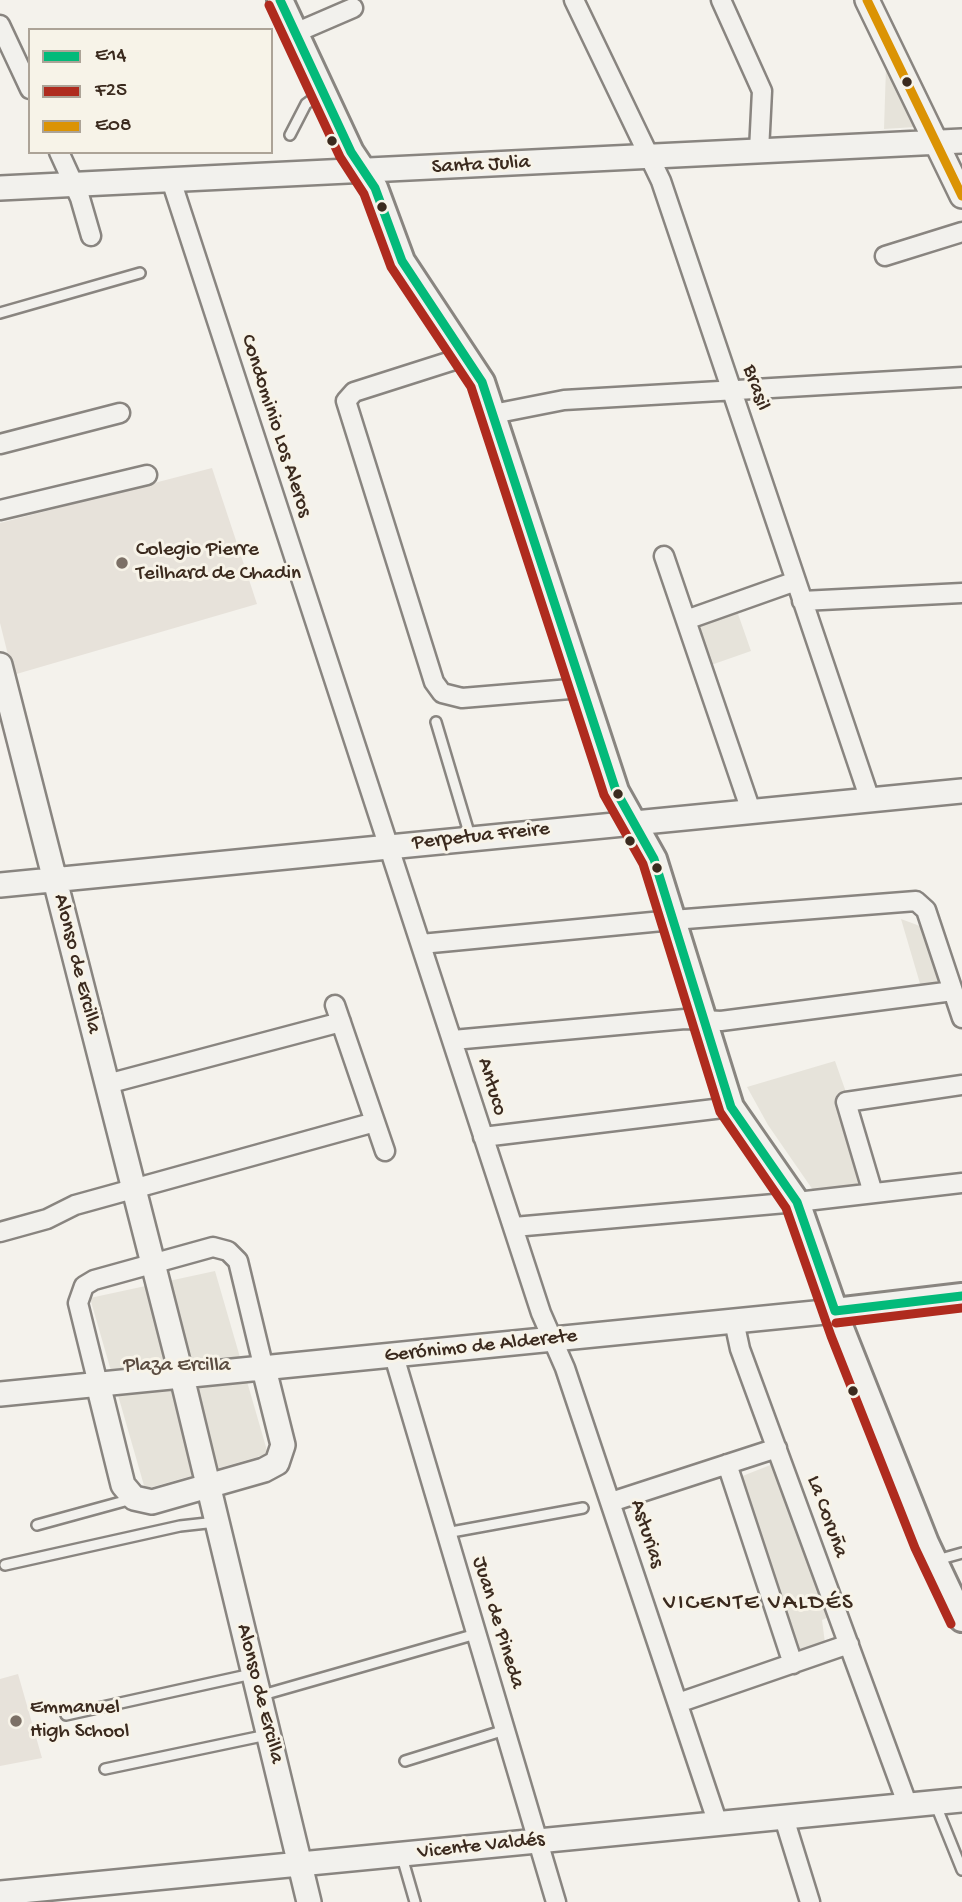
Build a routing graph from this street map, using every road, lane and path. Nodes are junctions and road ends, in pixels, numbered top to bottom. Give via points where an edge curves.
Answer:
1 (280, 0) edge
2 (574, 0) edge
3 (721, 0) edge
4 (867, 0) edge
5 (352, 8) dead end
6 (0, 25) edge
7 (295, 33) junction
8 (28, 85) edge
9 (323, 92) junction
10 (290, 135) dead end
11 (962, 141) edge
12 (934, 143) junction
13 (759, 151) junction
14 (60, 154) edge
15 (648, 157) junction
16 (365, 172) junction
17 (171, 180) junction
18 (74, 185) junction
19 (0, 188) edge
20 (962, 196) edge
21 (962, 232) edge
22 (91, 236) dead end
23 (885, 256) dead end
24 (140, 273) dead end
25 (0, 313) edge
26 (467, 356) junction
27 (961, 380) edge
28 (731, 390) junction
29 (120, 413) dead end
30 (493, 414) junction
31 (0, 444) edge
32 (147, 475) dead end
33 (0, 510) edge
34 (664, 556) dead end
35 (796, 581) junction
36 (962, 593) edge
37 (802, 601) junction
38 (686, 620) junction
39 (0, 665) edge
40 (582, 688) junction
41 (436, 722) dead end
42 (962, 791) edge
43 (870, 800) junction
44 (751, 811) junction
45 (634, 822) junction
46 (471, 838) junction
47 (387, 846) junction
48 (55, 879) junction
49 (0, 885) edge
50 (673, 920) junction
51 (421, 944) junction
52 (953, 991) junction
53 (962, 1018) edge
54 (704, 1020) junction
55 (453, 1040) junction
56 (107, 1084) junction
57 (962, 1085) edge
58 (731, 1107) junction
59 (375, 1122) junction
60 (483, 1137) junction
61 (385, 1151) dead end
62 (962, 1183) edge
63 (134, 1188) junction
64 (873, 1193) junction
65 (797, 1202) junction
66 (514, 1227) junction
67 (0, 1231) edge
68 (153, 1263) junction
69 (962, 1297) edge
70 (835, 1311) junction
71 (734, 1321) junction
72 (554, 1340) junction
73 (394, 1356) junction
74 (264, 1370) junction
75 (182, 1377) junction
76 (98, 1384) junction
77 (0, 1394) edge
78 (777, 1448) junction
79 (727, 1464) junction
80 (208, 1486) junction
81 (134, 1498) junction
82 (611, 1502) junction
83 (583, 1508) dead end
84 (217, 1522) junction
85 (37, 1525) dead end
86 (446, 1533) junction
87 (962, 1553) edge
88 (933, 1562) junction
89 (5, 1565) dead end
90 (962, 1619) edge
91 (476, 1634) junction
92 (849, 1644) junction
93 (793, 1664) junction
94 (256, 1685) junction
95 (678, 1703) junction
96 (66, 1715) dead end
97 (505, 1730) junction
98 (268, 1735) junction
99 (405, 1761) dead end
100 (104, 1769) dead end
101 (962, 1800) edge
102 (935, 1803) junction
103 (908, 1805) junction
104 (784, 1818) junction
105 (718, 1824) junction
106 (538, 1841) junction
107 (401, 1854) junction
108 (300, 1864) junction
109 (962, 1870) edge
110 (0, 1893) edge
111 (309, 1902) edge
112 (415, 1902) edge
113 (556, 1902) edge
114 (810, 1902) edge

1 - 7 main road
2 - 15 street, Brasil
3 - 13 street via 762,91
4 - 12 street
5 - 7 street
6 - 8 street
7 - 9 main road
9 - 10 lane via 306,104
9 - 16 main road via 352,155
11 - 12 street, Santa Julia
12 - 13 street, Santa Julia
12 - 20 street
13 - 15 street, Santa Julia
14 - 18 street
15 - 16 street, Santa Julia
15 - 28 street, Brasil via 661,181
16 - 17 street, Santa Julia
16 - 26 main road via 412,281
17 - 18 street, Santa Julia
17 - 47 street, Condominio Los Aleros
18 - 19 street, Santa Julia
18 - 22 street
21 - 23 street
24 - 25 lane
26 - 30 main road
26 - 40 street via 354,392 346,401 434,682 446,695 462,698
27 - 28 street
28 - 30 street via 565,400
28 - 35 street, Brasil
29 - 31 street
30 - 40 main road
32 - 33 street
34 - 38 street
35 - 37 street, Brasil
35 - 38 street
36 - 37 street
37 - 43 street, Brasil
38 - 44 street
39 - 48 street, Alonso de Ercilla
40 - 45 main road via 620,801
41 - 46 lane
42 - 43 street, Perpetua Freire
43 - 44 street, Perpetua Freire
44 - 45 street, Perpetua Freire
45 - 46 street, Perpetua Freire
45 - 50 main road via 651,850
46 - 47 street, Perpetua Freire
47 - 48 street, Perpetua Freire
47 - 51 street, Antuco
48 - 49 street, Perpetua Freire
48 - 56 street, Alonso de Ercilla
50 - 51 street
50 - 52 street via 921,903
50 - 54 main road
51 - 55 street, Antuco
52 - 53 street
52 - 54 street
54 - 55 street
54 - 58 main road
55 - 60 street, Antuco
56 - 59 street via 338,1014
56 - 63 street, Alonso de Ercilla
57 - 64 street via 846,1102
58 - 60 street
58 - 65 main road
59 - 61 street
59 - 63 street
60 - 66 street, Antuco
62 - 64 street
63 - 67 street
63 - 68 street, Alonso de Ercilla
64 - 65 street
65 - 66 street
65 - 70 main road
66 - 72 street, Antuco
68 - 74 street via 213,1247 234,1255
68 - 75 street, Alonso de Ercilla
68 - 76 street via 94,1280 81,1291 78,1303
69 - 70 main road, Gerónimo de Alderete
70 - 71 street, Gerónimo de Alderete
70 - 88 main road
71 - 72 street, Gerónimo de Alderete
71 - 78 street, La Coruña
72 - 73 street, Gerónimo de Alderete
72 - 82 street, Asturias
73 - 74 street, Gerónimo de Alderete
73 - 86 street, Juan de Pineda
74 - 75 street, Gerónimo de Alderete
74 - 80 street via 283,1445 281,1458 271,1468
75 - 76 street, Gerónimo de Alderete
75 - 80 street, Alonso de Ercilla
76 - 77 street, Gerónimo de Alderete
76 - 81 street via 123,1485
78 - 79 street
78 - 92 street, La Coruña
79 - 82 street
79 - 93 street
80 - 81 street via 152,1502
80 - 84 street, Alonso de Ercilla
81 - 85 lane
82 - 95 street, Asturias
83 - 86 lane
84 - 89 lane
84 - 94 street, Alonso de Ercilla
86 - 91 street, Juan de Pineda
87 - 88 lane
88 - 90 main road
91 - 94 lane
91 - 97 street, Juan de Pineda
92 - 93 street
92 - 103 street, La Coruña
93 - 95 street
94 - 96 lane
94 - 98 street, Alonso de Ercilla
95 - 105 street, Asturias
97 - 99 lane
97 - 106 street, Juan de Pineda
98 - 100 lane
98 - 108 street, Alonso de Ercilla
101 - 102 street, Vicente Valdés
102 - 103 street, Vicente Valdés
102 - 109 lane
103 - 104 street, Vicente Valdés
104 - 105 street, Vicente Valdés
104 - 114 street
105 - 106 street, Vicente Valdés
106 - 107 street, Vicente Valdés
106 - 113 street, Juan de Pineda
107 - 108 street, Vicente Valdés
107 - 112 lane
108 - 110 street, Vicente Valdés
108 - 111 street, Alonso de Ercilla

